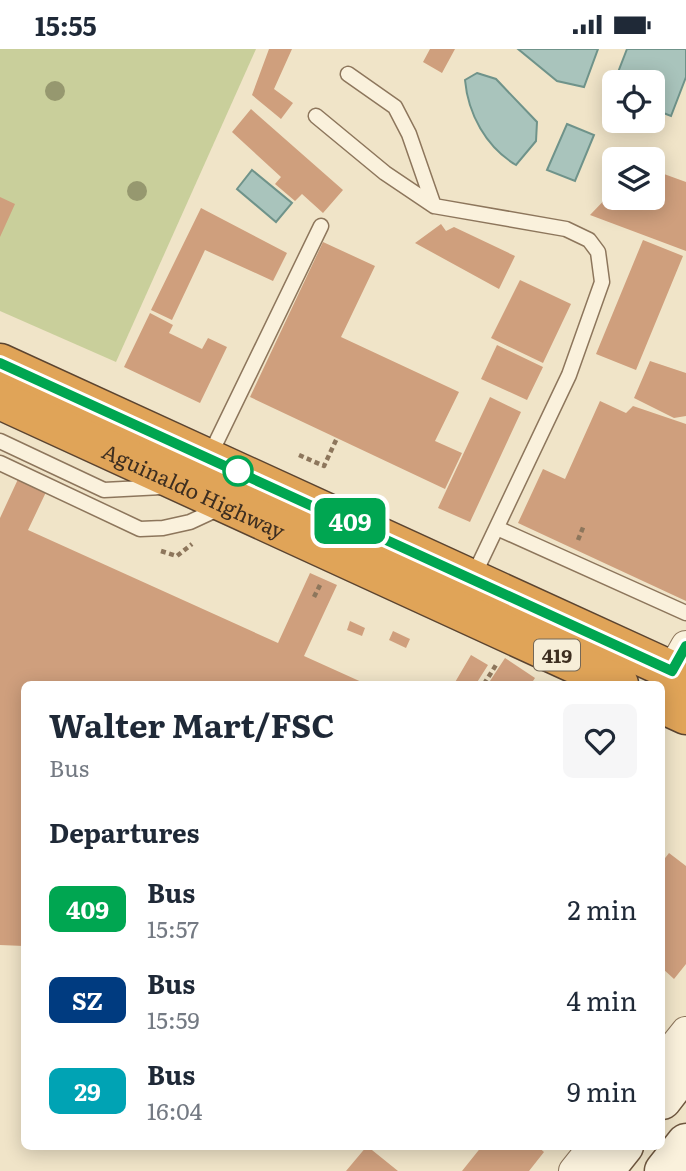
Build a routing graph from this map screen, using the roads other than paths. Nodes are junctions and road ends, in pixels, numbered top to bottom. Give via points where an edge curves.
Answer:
1 (348, 74) dead end
2 (316, 116) dead end
3 (434, 206) junction
4 (321, 226) dead end
5 (0, 363) edge
6 (0, 400) edge
7 (0, 441) edge
8 (0, 463) edge
9 (201, 473) junction
10 (231, 505) junction
11 (497, 528) junction
12 (473, 578) junction
13 (686, 613) edge
14 (495, 625) junction
15 (676, 675) edge
16 (612, 681) edge
17 (686, 715) edge
18 (686, 1032) edge
19 (665, 1058) edge
20 (686, 1069) edge
21 (665, 1096) edge
22 (686, 1143) edge
23 (591, 1150) edge
24 (621, 1150) edge
25 (574, 1171) edge
26 (604, 1171) edge
27 (664, 1171) edge

1 - 3 lane via 395,107
2 - 3 lane
3 - 11 lane via 566,229 589,240 602,267 602,282 569,375
4 - 9 lane
5 - 9 highway, Aguinaldo Highway / 419
6 - 9 highway, Aguinaldo Highway / 419
7 - 9 lane via 104,490
8 - 10 lane via 140,529 190,521
9 - 10 highway, Aguinaldo Highway / 419
9 - 12 highway, Aguinaldo Highway / 419
10 - 14 highway, Aguinaldo Highway / 419
11 - 12 lane
11 - 13 lane
12 - 14 lane via 491,606
12 - 15 highway, Aguinaldo Highway / 419
14 - 16 highway, Aguinaldo Highway / 419
15 - 17 highway, Aguinaldo Highway / 419
18 - 19 street
20 - 21 main road
22 - 27 main road
23 - 25 street
24 - 26 main road

